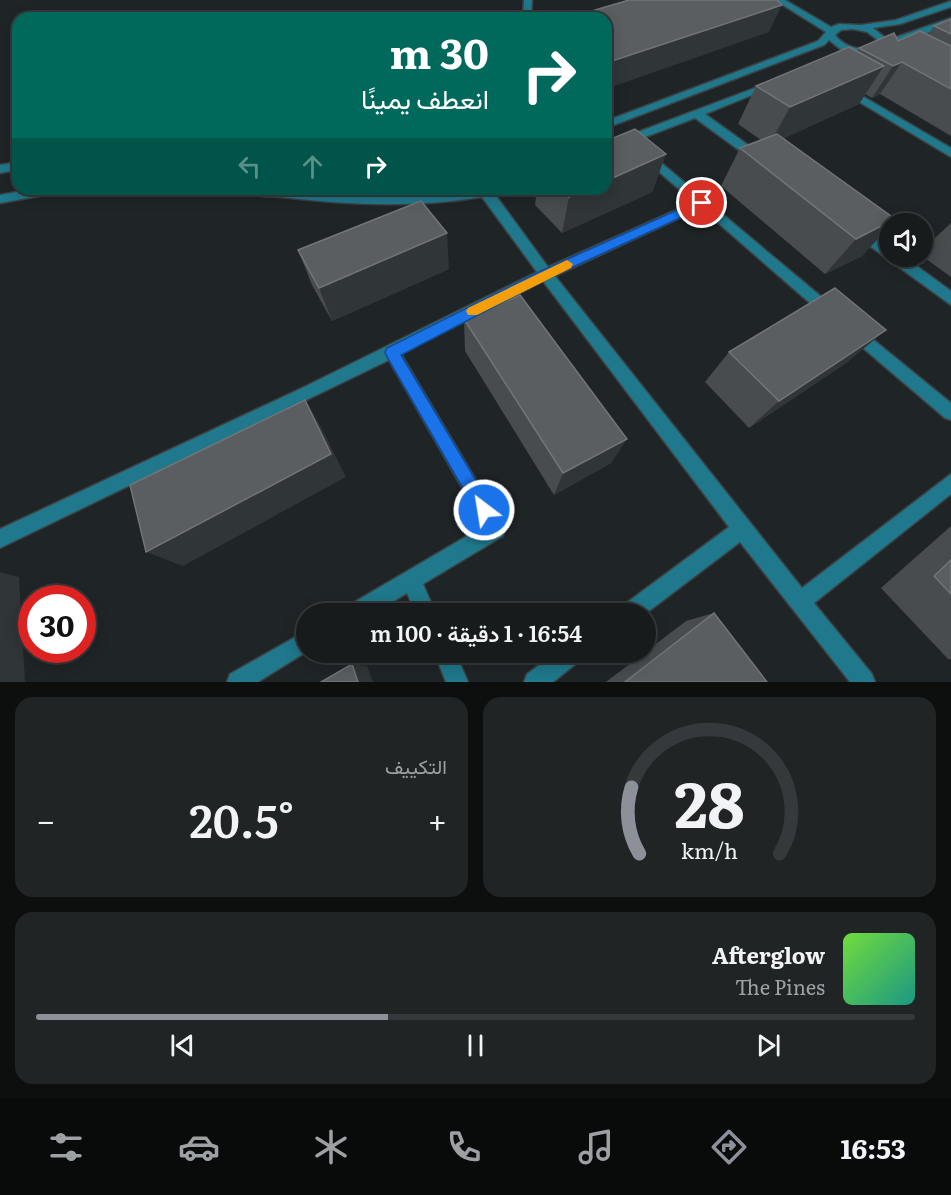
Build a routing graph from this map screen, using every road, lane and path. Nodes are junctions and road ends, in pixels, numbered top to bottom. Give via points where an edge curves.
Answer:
1 (779, 0) edge
2 (951, 4) edge
3 (951, 21) edge
4 (861, 27) junction
5 (830, 33) junction
6 (887, 48) junction
7 (862, 52) junction
8 (842, 59) edge
9 (781, 81) edge
10 (832, 81) edge
11 (697, 114) junction
12 (612, 123) edge
13 (628, 139) junction
14 (612, 146) edge
15 (951, 153) edge
16 (765, 163) edge
17 (22, 195) edge
18 (319, 195) edge
19 (456, 195) edge
20 (490, 195) edge
21 (0, 199) edge
22 (702, 203) junction
23 (851, 226) edge
24 (879, 246) edge
25 (907, 267) edge
26 (545, 274) junction
27 (951, 299) edge
28 (392, 352) junction
29 (951, 414) edge
30 (951, 483) edge
31 (742, 530) junction
32 (0, 538) edge
33 (411, 580) junction
34 (800, 602) junction
35 (372, 603) edge
36 (421, 603) edge
37 (643, 603) edge
38 (296, 647) edge
39 (449, 663) edge
40 (560, 663) edge
41 (238, 682) edge
42 (457, 682) edge
43 (535, 682) edge
44 (864, 682) edge

1 - 5 street
2 - 4 street via 897,22
3 - 6 street
4 - 5 street via 845,26
4 - 6 street via 881,37
5 - 7 street via 837,44
5 - 12 street via 821,43
6 - 7 street
7 - 8 street
9 - 11 street
10 - 15 street
11 - 13 street
11 - 16 street
13 - 14 street
13 - 22 street
17 - 21 street
18 - 19 street via 390,201
20 - 26 street
22 - 26 street
22 - 29 street
23 - 24 street
25 - 27 street
26 - 28 street
26 - 31 street
28 - 32 street
28 - 33 street via 496,529
30 - 34 street
31 - 34 street
31 - 37 street
33 - 35 street
33 - 36 street
34 - 44 street
38 - 41 street
39 - 42 street
40 - 43 street

